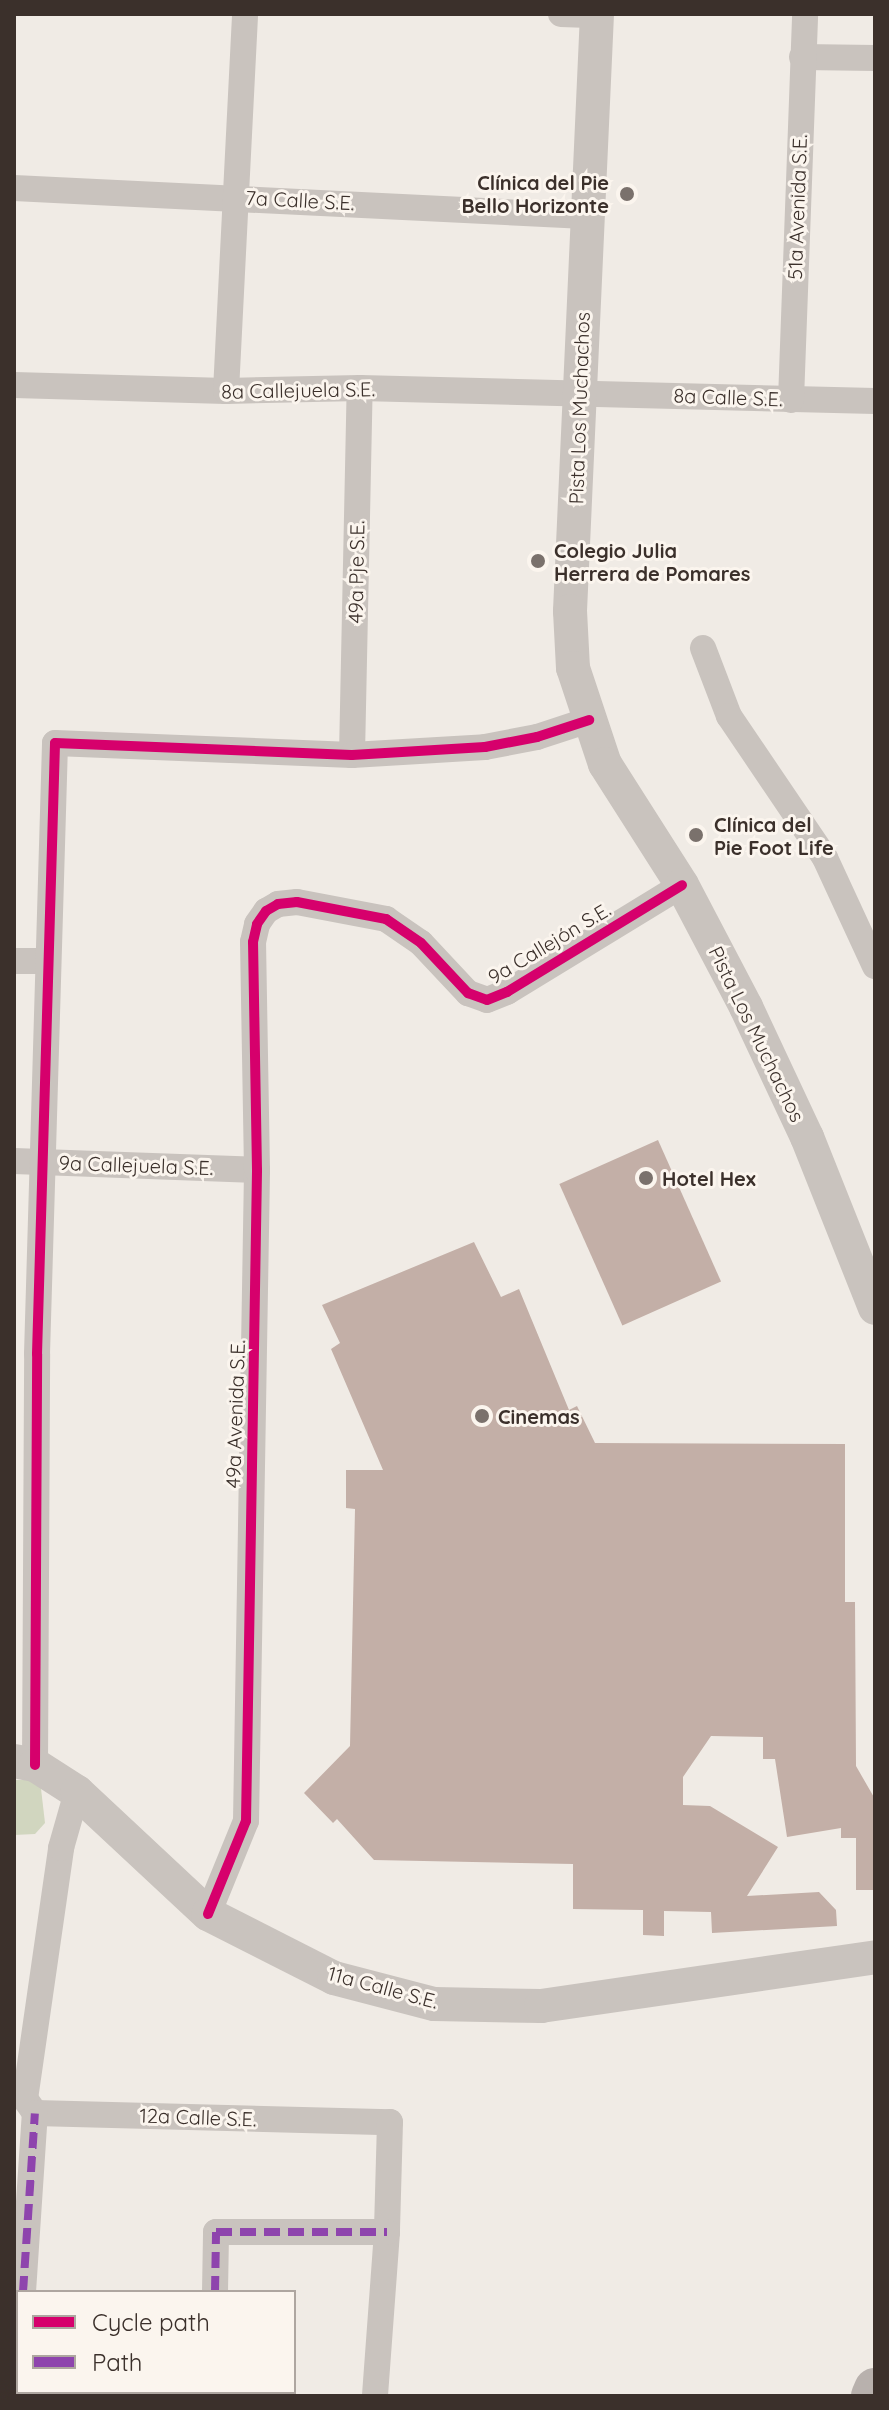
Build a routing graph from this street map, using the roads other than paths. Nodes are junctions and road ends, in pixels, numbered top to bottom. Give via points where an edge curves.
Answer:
1 (245, 14) edge
2 (561, 14) edge
3 (805, 14) edge
4 (597, 15) edge
5 (802, 57) junction
6 (875, 58) edge
7 (14, 188) edge
8 (237, 197) junction
9 (585, 216) junction
10 (14, 385) edge
11 (360, 388) junction
12 (226, 391) junction
13 (582, 393) junction
14 (791, 400) junction
15 (875, 401) edge
16 (703, 648) dead end
17 (589, 720) junction
18 (352, 755) junction
19 (682, 885) junction
20 (266, 911) joint
21 (14, 961) edge
22 (48, 961) junction
23 (875, 966) edge
24 (14, 1161) edge
25 (45, 1161) junction
26 (257, 1170) junction
27 (875, 1308) edge
28 (26, 1354) edge
29 (26, 1551) edge
30 (25, 1763) edge
31 (77, 1792) junction
32 (208, 1914) junction
33 (873, 1956) edge
34 (25, 2104) edge
35 (387, 2232) junction
36 (23, 2290) edge
37 (215, 2290) edge
38 (875, 2389) edge
39 (375, 2396) edge
40 (872, 2396) edge

1 - 8 street
2 - 4 street
3 - 5 street, 51a Avenida S.E.
4 - 9 street, Pista Los Muchachos
5 - 6 street
5 - 14 street, 51a Avenida S.E.
7 - 8 street, 7a Calle S.E.
8 - 9 street, 7a Calle S.E.
8 - 12 street
9 - 13 street, Pista Los Muchachos
10 - 12 street, 8a Callejuela S.E.
11 - 12 street, 8a Callejuela S.E.
11 - 13 street, 8a Callejuela S.E.
11 - 18 street, 49a Pje S.E.
13 - 14 street, 8a Calle S.E.
13 - 17 street, Pista Los Muchachos via 570,611 573,668
14 - 15 street, 8a Calle S.E.
16 - 23 street via 729,716 826,861
17 - 18 street via 485,747
17 - 19 street, Pista Los Muchachos via 605,764
18 - 22 street via 55,743
19 - 20 street, 9a Callejón S.E. via 487,1000 468,993 421,943 386,919 297,902
19 - 27 street, Pista Los Muchachos via 802,1125
20 - 26 street, 49a Avenida S.E. via 253,942
21 - 22 street
22 - 25 street
24 - 25 street, 9a Callejuela S.E.
25 - 26 street, 9a Callejuela S.E.
25 - 28 street
26 - 32 street, 49a Avenida S.E. via 246,1821
28 - 29 street
29 - 30 street
30 - 31 street, 11a Calle S.E.
31 - 32 street, 11a Calle S.E.
31 - 34 street via 61,1848
32 - 33 street, 11a Calle S.E. via 334,1978 434,2004 541,2006
34 - 35 street, 12a Calle S.E. via 390,2122
34 - 36 street
35 - 37 street via 216,2232
35 - 39 street
38 - 40 main road

